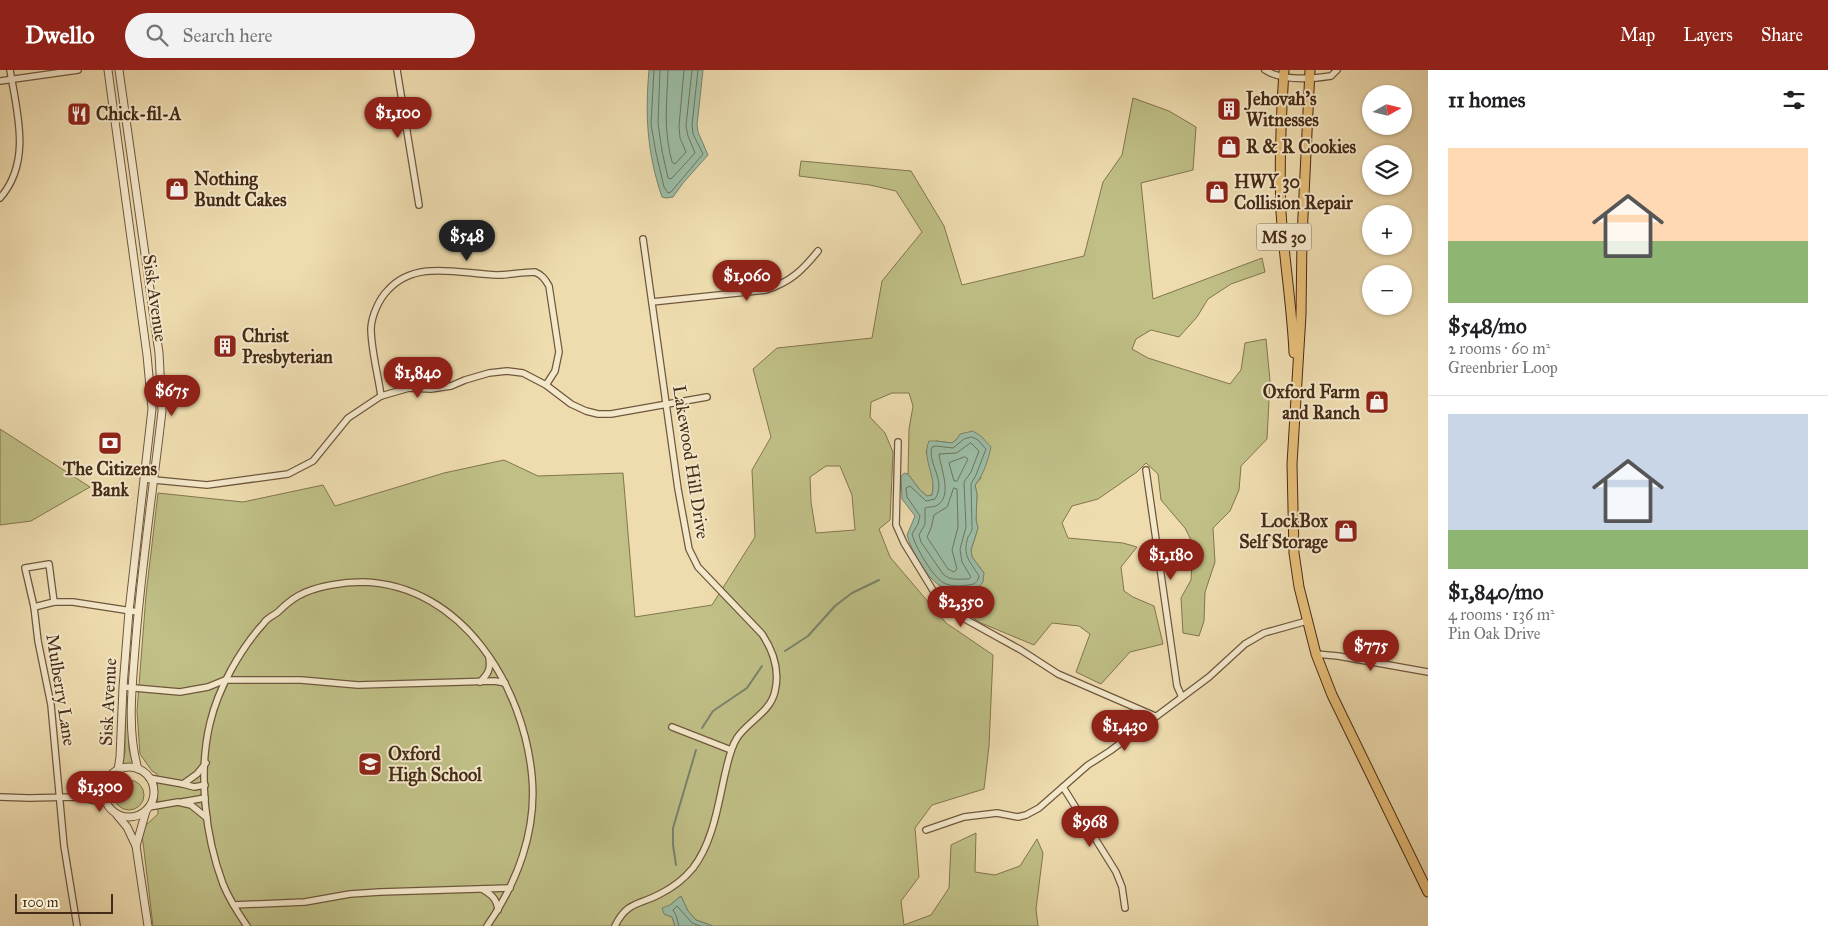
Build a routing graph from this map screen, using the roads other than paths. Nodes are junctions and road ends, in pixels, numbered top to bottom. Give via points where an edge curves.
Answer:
1 (10, 70) edge
2 (78, 70) edge
3 (108, 70) edge
4 (119, 70) edge
5 (397, 70) edge
6 (1265, 70) edge
7 (1337, 70) edge
8 (1283, 73) edge
9 (1309, 74) edge
10 (12, 79) junction
11 (0, 81) edge
12 (0, 198) edge
13 (419, 205) dead end
14 (1284, 237) junction
15 (1302, 237) junction
16 (643, 239) dead end
17 (818, 251) dead end
18 (652, 302) junction
19 (546, 384) junction
20 (381, 396) junction
21 (708, 397) dead end
22 (666, 404) junction
23 (1295, 404) junction
24 (898, 442) dead end
25 (1146, 470) dead end
26 (144, 479) junction
27 (154, 480) junction
28 (54, 602) junction
29 (34, 607) junction
30 (129, 611) junction
31 (138, 612) junction
32 (1307, 621) junction
33 (1316, 654) junction
34 (488, 656) junction
35 (1428, 672) edge
36 (225, 680) junction
37 (480, 682) junction
38 (506, 683) junction
39 (123, 687) junction
40 (132, 688) junction
41 (1182, 698) junction
42 (1155, 716) junction
43 (672, 727) dead end
44 (731, 750) junction
45 (206, 763) junction
46 (138, 769) junction
47 (118, 770) junction
48 (149, 778) junction
49 (183, 784) junction
50 (204, 786) junction
51 (1063, 787) junction
52 (105, 788) junction
53 (0, 797) edge
54 (60, 797) junction
55 (76, 797) junction
56 (205, 798) junction
57 (178, 802) junction
58 (107, 803) junction
59 (147, 809) junction
60 (115, 813) junction
61 (207, 818) junction
62 (926, 830) dead end
63 (136, 846) junction
64 (481, 888) junction
65 (510, 888) junction
66 (1428, 892) edge
67 (234, 905) junction
68 (1124, 908) dead end
69 (498, 910) junction
70 (77, 926) edge
71 (148, 926) edge
72 (247, 926) edge
73 (486, 926) edge
74 (615, 926) edge

1 - 10 street
2 - 10 street
3 - 26 street, Sisk Avenue via 150,382 152,409
4 - 27 street, Sisk Avenue via 161,378 162,411
5 - 13 street
6 - 8 street via 1273,75
7 - 9 street via 1331,76
8 - 9 street
8 - 14 main road, MS 30 via 1280,161
9 - 15 main road, MS 30
10 - 11 street
10 - 12 street via 19,159 14,178
14 - 15 main road
14 - 23 main road, MS 30 via 1293,325
15 - 23 main road, MS 30
16 - 18 street, Lakewood Hill Drive
17 - 18 street via 796,275 766,290
18 - 22 street, Lakewood Hill Drive
19 - 20 street via 523,373 507,371 451,386 409,388
19 - 20 street via 555,371 559,352 546,279 535,272 495,275 430,270 403,278 382,295 377,306 372,328
19 - 22 street via 571,404 598,414
20 - 27 street via 348,418 313,461 288,474 207,485
21 - 22 street
22 - 44 street, Lakewood Hill Drive via 689,549 698,567 762,634 776,663 774,695 765,709 737,737
23 - 32 main road, MS 30 via 1292,464 1294,553
24 - 42 street via 896,525 934,592 956,614 1058,674
25 - 41 street via 1168,633
26 - 27 street
26 - 30 street, Sisk Avenue
27 - 31 street, Sisk Avenue
28 - 29 street
28 - 29 street, Mulberry Lane via 49,564 25,568
28 - 30 street
29 - 54 street, Mulberry Lane via 51,705
30 - 31 street
30 - 39 street, Sisk Avenue
31 - 40 street, Sisk Avenue
32 - 33 main road, MS 30
32 - 41 street via 1255,637
33 - 35 street
33 - 66 main road, MS 30 via 1332,696
34 - 36 street via 437,604 397,587 352,582 300,594 284,606 264,622
34 - 37 street via 489,671
34 - 38 street
36 - 37 street via 302,680 358,686
36 - 40 street via 180,692
36 - 45 street via 209,728
37 - 38 street
38 - 65 street via 524,726 533,779 529,833
39 - 40 street
39 - 47 street, Sisk Avenue
40 - 46 street, Sisk Avenue via 134,757
41 - 42 street
42 - 51 street
43 - 44 street
44 - 74 street, Lakewood Hill Drive via 712,828 696,863 676,884 626,910
45 - 49 street
45 - 50 street
46 - 47 street, Sisk Avenue
46 - 48 street
47 - 52 street, Sisk Avenue via 109,777
48 - 49 street
48 - 59 street via 154,793
49 - 50 street
50 - 56 street
51 - 62 street via 1026,815 982,814
51 - 68 street via 1116,872 1122,887
52 - 55 street
52 - 58 street
53 - 54 street
54 - 55 street
54 - 70 street, Mulberry Lane
55 - 58 street
56 - 57 street
56 - 61 street
57 - 59 street
57 - 61 street via 191,805
58 - 60 street
59 - 60 street via 131,817
59 - 63 street
60 - 63 street via 127,827
61 - 67 street via 216,864
63 - 71 street
64 - 65 street
64 - 67 street via 371,892 305,902
64 - 69 street via 494,897
65 - 69 street
67 - 72 street
69 - 73 street

